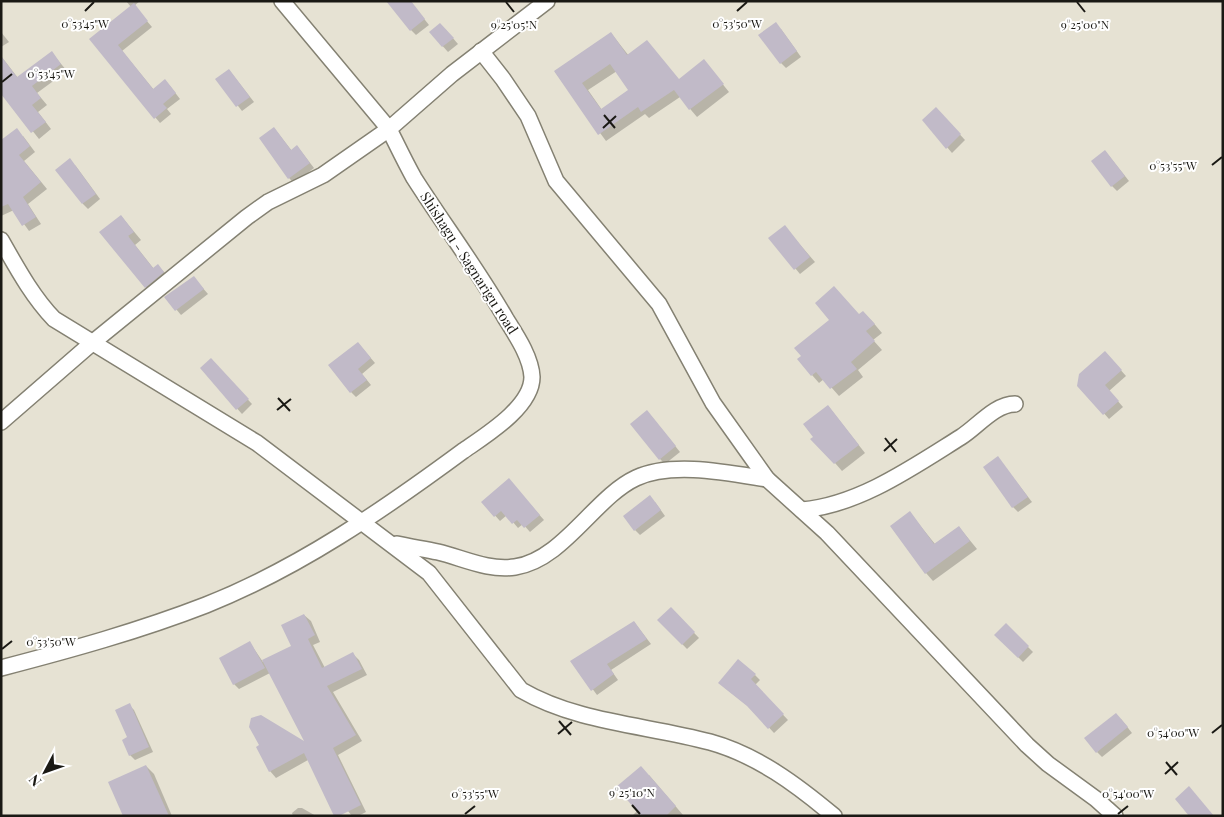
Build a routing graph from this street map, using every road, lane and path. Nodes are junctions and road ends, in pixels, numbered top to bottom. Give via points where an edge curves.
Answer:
1 (282, 1) edge
2 (547, 1) edge
3 (481, 51) junction
4 (390, 129) junction
5 (1, 240) edge
6 (92, 343) junction
7 (1015, 404) dead end
8 (1, 422) edge
9 (767, 479) junction
10 (802, 510) junction
11 (362, 522) junction
12 (392, 544) junction
13 (1, 668) edge
14 (834, 816) edge
15 (1114, 816) edge

1 - 4 street, Shishagu - Sagnarigu road
2 - 3 street
3 - 4 street
3 - 9 street via 528,116 556,181 659,304 713,403
4 - 6 street via 323,175 268,202 247,217
4 - 11 street, Shishagu - Sagnarigu road via 414,177 514,332 532,374 526,399 509,416
5 - 6 street via 42,307 54,319
6 - 8 street
6 - 11 street via 257,443
7 - 10 street via 997,409 969,431 888,480 836,505
9 - 10 street
9 - 12 street via 715,471 670,471 636,478 538,559 515,567 485,566 438,552
10 - 15 street via 1027,745
11 - 12 street
11 - 13 street, Shishagu - Sagnarigu road via 262,579 206,605 97,642
12 - 14 street via 430,573 521,690 541,702 569,712 711,743 746,755 776,772

